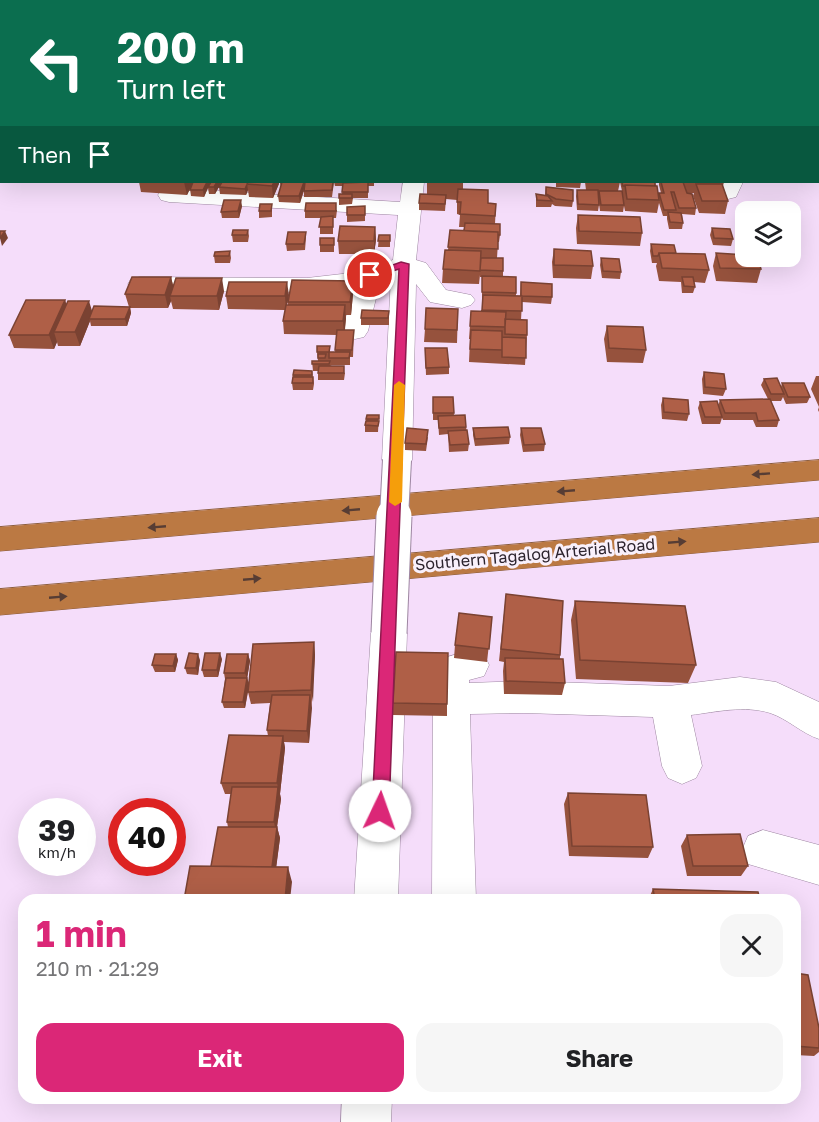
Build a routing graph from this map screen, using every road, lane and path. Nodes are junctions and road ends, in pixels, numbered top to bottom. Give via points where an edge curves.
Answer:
1 (412, 183) edge
2 (169, 195) dead end
3 (411, 209) junction
4 (404, 264) junction
5 (370, 275) junction
6 (140, 284) edge
7 (462, 300) dead end
8 (355, 331) edge
9 (819, 470) edge
10 (819, 530) edge
11 (0, 539) edge
12 (0, 602) edge
13 (471, 665) dead end
14 (450, 699) junction
15 (669, 702) junction
16 (819, 723) edge
17 (682, 766) dead end
18 (763, 850) dead end
19 (819, 865) edge
20 (376, 894) edge
21 (454, 894) edge
22 (367, 1104) edge
23 (366, 1122) edge

1 - 3 street
2 - 3 street
3 - 4 street
4 - 5 street
4 - 7 street via 417,268 439,297
4 - 20 street, bridge
5 - 6 street via 307,285
5 - 8 street
9 -> 11 highway
12 -> 10 highway, Southern Tagalog Arterial Road
13 - 14 street via 456,669 451,677
14 - 15 street via 524,697
14 - 21 street
15 - 16 street via 740,693 776,698
15 - 17 street
18 - 19 street
22 - 23 street

